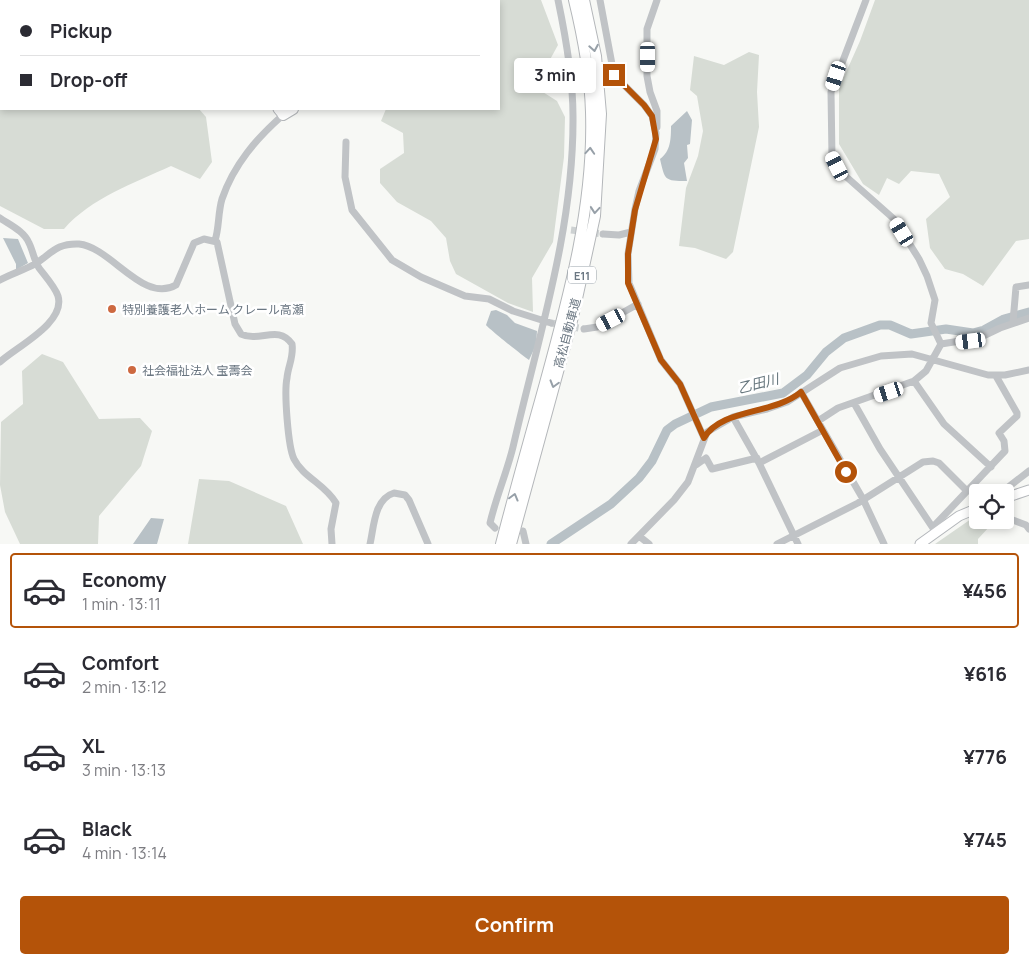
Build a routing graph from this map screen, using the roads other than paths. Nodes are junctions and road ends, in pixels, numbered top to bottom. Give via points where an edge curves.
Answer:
1 (558, 0) edge
2 (574, 0) edge
3 (584, 0) edge
4 (600, 0) edge
5 (657, 0) edge
6 (866, 0) edge
7 (286, 110) edge
8 (656, 133) junction
9 (346, 142) dead end
10 (0, 218) edge
11 (631, 232) junction
12 (603, 234) tunnel mouth
13 (215, 240) junction
14 (36, 263) junction
15 (0, 280) edge
16 (1029, 285) edge
17 (638, 304) junction
18 (1029, 318) edge
19 (543, 319) junction
20 (1013, 322) junction
21 (551, 323) tunnel mouth
22 (584, 329) tunnel mouth
23 (941, 344) junction
24 (933, 359) junction
25 (0, 362) edge
26 (1029, 370) edge
27 (996, 376) junction
28 (914, 382) junction
29 (801, 392) junction
30 (854, 403) junction
31 (733, 416) junction
32 (818, 421) junction
33 (823, 430) junction
34 (704, 438) junction
35 (758, 461) junction
36 (696, 465) junction
37 (991, 467) junction
38 (1029, 470) edge
39 (898, 477) junction
40 (1012, 484) edge
41 (1029, 490) edge
42 (967, 491) junction
43 (1014, 495) edge
44 (863, 499) junction
45 (969, 512) edge
46 (1014, 520) edge
47 (495, 528) dead end
48 (934, 529) junction
49 (1029, 530) edge
50 (523, 531) dead end
51 (639, 536) junction
52 (793, 536) junction
53 (332, 544) edge
54 (370, 544) edge
55 (428, 544) edge
56 (501, 544) edge
57 (511, 544) edge
58 (526, 544) edge
59 (631, 544) edge
60 (650, 544) edge
61 (777, 544) edge
62 (798, 544) edge
63 (884, 544) edge
64 (920, 544) edge

1 - 19 street via 570,61 571,168 567,230
56 -> 2 highway, 高松自動車道 / E11 via 564,316 583,215 591,146 591,114 586,58
3 -> 57 highway, 高松自動車道 / E11 via 596,56 601,114 595,216 573,317
4 - 8 street via 614,75 652,116
5 - 8 street via 647,28 647,76 658,111
6 - 23 street via 831,92 832,157 842,173 894,219 919,259 935,300 931,323
7 - 13 street via 237,167 223,197
8 - 11 street via 655,149 639,191
9 - 19 street via 345,177 352,210 392,260 464,296 489,299 513,311
10 - 14 street via 28,241
11 - 12 street
11 - 17 street via 627,274
13 - 14 street via 204,239 194,243 176,285 166,290 145,284 86,246 62,246 45,254
13 - 53 street via 235,324 241,334 260,338 278,334 292,344 286,385 292,453 297,464 336,503
14 - 15 street
14 - 25 street via 58,295 58,309 46,328
16 - 20 street via 1016,287
17 - 22 street via 597,327
17 - 34 street via 661,360 680,384
18 - 20 street
19 - 21 street
19 - 47 street via 509,461 494,504 490,523
20 - 23 street via 979,338
23 - 24 street
24 - 27 street
24 - 28 street
24 - 29 street via 893,354 854,362
26 - 27 street
27 - 37 street via 1017,416 999,432 1005,451
28 - 30 street
28 - 37 street via 944,424
29 - 31 street via 787,402
29 - 32 street
30 - 32 street via 838,408
30 - 39 street
31 - 34 street via 716,425
31 - 35 street
32 - 33 street
33 - 35 street
33 - 44 street
34 - 36 street
35 - 36 street via 712,469 706,458
35 - 52 street
36 - 51 street via 674,500
37 - 42 street
38 - 40 street
39 - 42 street via 924,462 934,461
39 - 44 street
39 - 48 street
41 - 43 main road
42 - 48 street
44 - 52 street
44 - 63 street
45 - 48 main road
46 - 49 street via 1026,525
48 - 64 main road
50 - 58 street
51 - 59 street
51 - 60 street
52 - 61 street
52 - 62 street
54 - 55 street via 383,498 399,493 413,507

